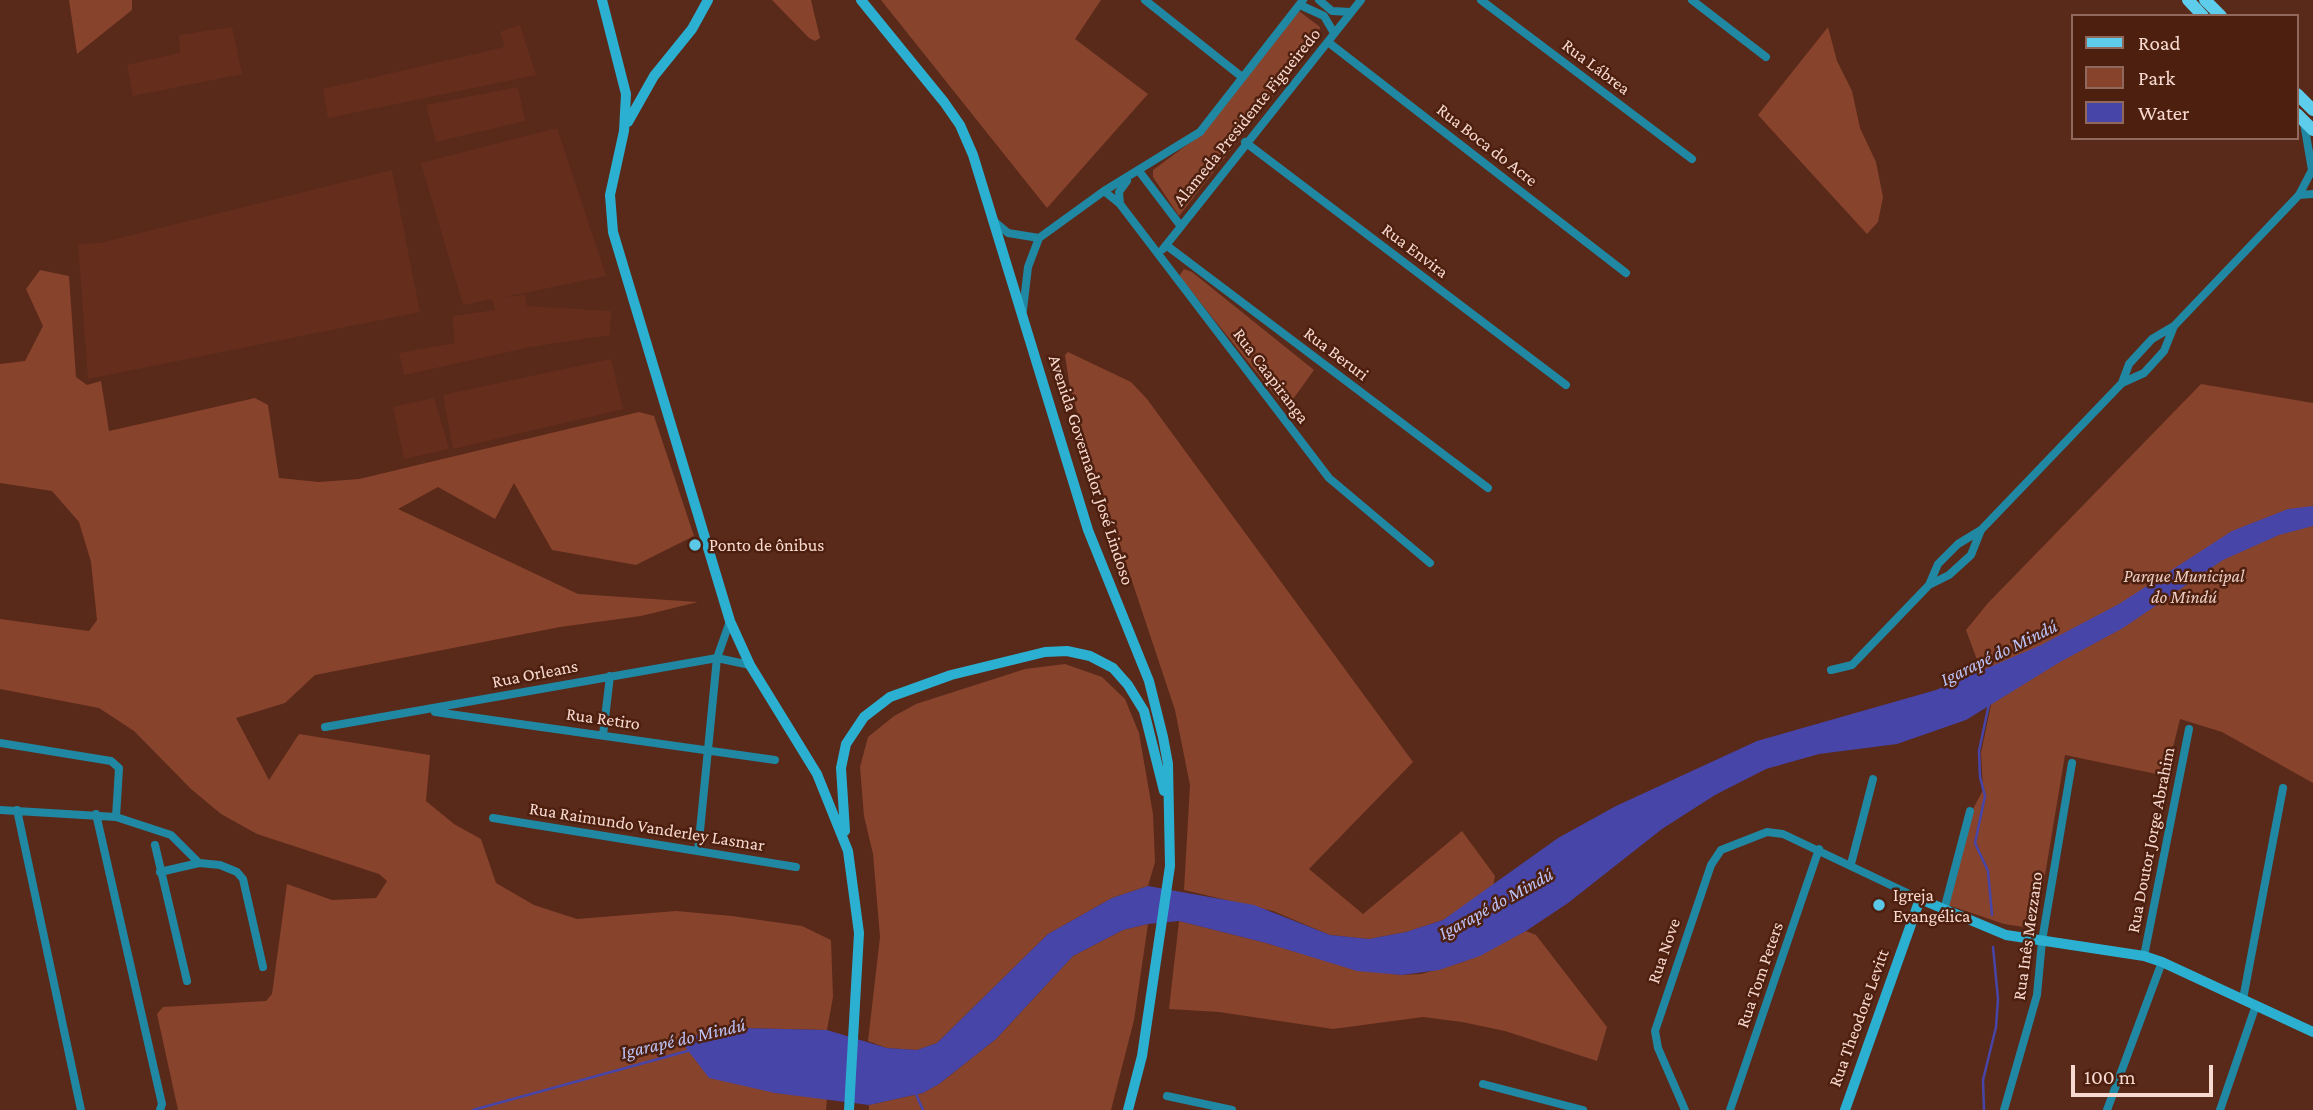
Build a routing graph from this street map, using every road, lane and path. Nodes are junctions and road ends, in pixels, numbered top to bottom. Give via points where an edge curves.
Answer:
1 (603, 0) edge
2 (708, 0) edge
3 (861, 0) edge
4 (1145, 0) edge
5 (1319, 0) edge
6 (1361, 0) edge
7 (1481, 0) edge
8 (1692, 0) edge
9 (2188, 0) edge
10 (2205, 0) edge
11 (1301, 2) edge
12 (1351, 12) junction
13 (2201, 14) edge
14 (2219, 14) edge
15 (1334, 33) junction
16 (1328, 42) junction
17 (1766, 57) dead end
18 (1242, 77) junction
19 (2305, 115) edge
20 (2313, 130) edge
21 (624, 131) junction
22 (1245, 142) junction
23 (1692, 159) dead end
24 (1137, 172) junction
25 (1104, 191) junction
26 (2313, 194) edge
27 (2299, 195) junction
28 (1120, 204) junction
29 (994, 222) junction
30 (1180, 225) junction
31 (1040, 238) junction
32 (1166, 245) junction
33 (1159, 254) junction
34 (1626, 273) dead end
35 (1023, 317) junction
36 (2174, 326) junction
37 (2122, 383) junction
38 (1566, 385) dead end
39 (1488, 488) dead end
40 (1981, 530) junction
41 (1430, 563) dead end
42 (1929, 585) junction
43 (730, 621) junction
44 (717, 658) junction
45 (750, 665) junction
46 (1831, 670) dead end
47 (610, 676) junction
48 (427, 711) junction
49 (325, 727) dead end
50 (2189, 729) dead end
51 (603, 735) junction
52 (0, 743) edge
53 (708, 750) junction
54 (775, 760) dead end
55 (2071, 763) dead end
56 (1873, 779) dead end
57 (2283, 788) dead end
58 (0, 810) edge
59 (17, 810) junction
60 (1970, 811) dead end
61 (96, 814) junction
62 (116, 817) junction
63 (493, 818) dead end
64 (1171, 820) junction
65 (155, 845) dead end
66 (1819, 849) junction
67 (848, 851) junction
68 (698, 852) junction
69 (199, 863) junction
70 (1851, 864) junction
71 (796, 867) dead end
72 (160, 872) junction
73 (1920, 899) junction
74 (1944, 910) junction
75 (2042, 941) junction
76 (2144, 956) junction
77 (2162, 962) junction
78 (263, 967) dead end
79 (187, 981) dead end
80 (2243, 999) junction
81 (2256, 1004) junction
82 (2313, 1032) edge
83 (1483, 1084) dead end
84 (1167, 1096) dead end
85 (81, 1110) edge
86 (160, 1110) edge
87 (849, 1110) edge
88 (1128, 1110) edge
89 (1232, 1110) edge
90 (1583, 1110) edge
91 (1685, 1110) edge
92 (1730, 1110) edge
93 (1845, 1110) edge
94 (2004, 1110) edge
95 (2107, 1110) edge
96 (2220, 1110) edge

1 - 21 main road via 625,80
2 - 21 main road via 654,76
3 - 29 main road, Avenida Governador José Lindoso via 960,125
4 - 18 street
5 - 12 street via 1332,10
6 - 12 street, Alameda Presidente Figueiredo
7 - 23 street, Rua Lábrea
8 - 17 street
9 - 13 main road
10 - 14 main road
11 - 15 street via 1324,16
11 - 18 street, Alameda Presidente Figueiredo
12 - 15 street, Alameda Presidente Figueiredo
15 - 16 street, Alameda Presidente Figueiredo
16 - 22 street, Alameda Presidente Figueiredo
16 - 34 street, Rua Boca do Acre
18 - 24 street, Alameda Presidente Figueiredo via 1199,132
19 - 20 main road
19 - 27 street via 2312,170
21 - 43 main road via 610,195 613,232
22 - 30 street, Alameda Presidente Figueiredo
22 - 38 street, Rua Envira
24 - 25 street, Alameda Presidente Figueiredo
24 - 28 street via 1119,192
24 - 30 street
25 - 28 street, Rua Caapiranga
25 - 31 street, Alameda Presidente Figueiredo
26 - 27 street
27 - 36 street
28 - 33 street, Rua Caapiranga
29 - 31 street via 1008,233
29 - 35 main road, Avenida Governador José Lindoso
30 - 32 street, Alameda Presidente Figueiredo
31 - 35 street via 1028,267
32 - 33 street, Alameda Presidente Figueiredo
32 - 39 street, Rua Beruri
33 - 41 street, Rua Caapiranga via 1329,478
35 - 64 main road, Avenida Governador José Lindoso via 1100,565 1149,681 1168,764
36 - 37 street via 2152,339 2129,365
36 - 37 street via 2164,351 2144,373
37 - 40 street
40 - 42 street via 1959,542 1940,562
40 - 42 street via 1971,555
42 - 46 street via 1852,665
43 - 44 street
43 - 45 main road
44 - 45 street, Rua Orleans
44 - 47 street, Rua Orleans
44 - 53 street
45 - 67 main road via 810,762
47 - 48 street, Rua Orleans
47 - 51 street
48 - 49 street, Rua Orleans
48 - 51 street, Rua Retiro
50 - 76 street, Rua Doutor Jorge Abrahim
51 - 53 street, Rua Retiro
52 - 62 street via 111,761 119,768
53 - 54 street, Rua Retiro
53 - 68 street
55 - 75 street, Rua Inês Mezzano
56 - 70 street
57 - 80 street
58 - 59 street
59 - 61 street
59 - 85 street
60 - 74 street
61 - 62 street
61 - 86 street
62 - 69 street via 171,835
63 - 68 street, Rua Raimundo Vanderley Lasmar
64 - 67 main road via 1144,711 1128,685 1113,668 1090,656 1045,652 902,692 864,717 846,744 841,768
64 - 88 main road, Avenida Governador José Lindoso via 1157,973
65 - 72 street
66 - 70 street
66 - 91 street, Rua Nove via 1767,832 1726,846 1717,854 1656,1021 1658,1048
66 - 92 street, Rua Tom Peters
67 - 87 main road via 859,933
68 - 71 street, Rua Raimundo Vanderley Lasmar
69 - 72 street
69 - 78 street via 220,865 243,879
70 - 73 street
72 - 79 street
73 - 74 main road
73 - 93 main road, Rua Theodore Levitt
74 - 75 main road via 2006,935
75 - 76 main road
75 - 94 street, Rua Inês Mezzano via 2034,1010
76 - 77 main road
77 - 80 main road
77 - 95 street
80 - 81 main road
81 - 82 main road
81 - 96 street
83 - 90 street
84 - 89 street

